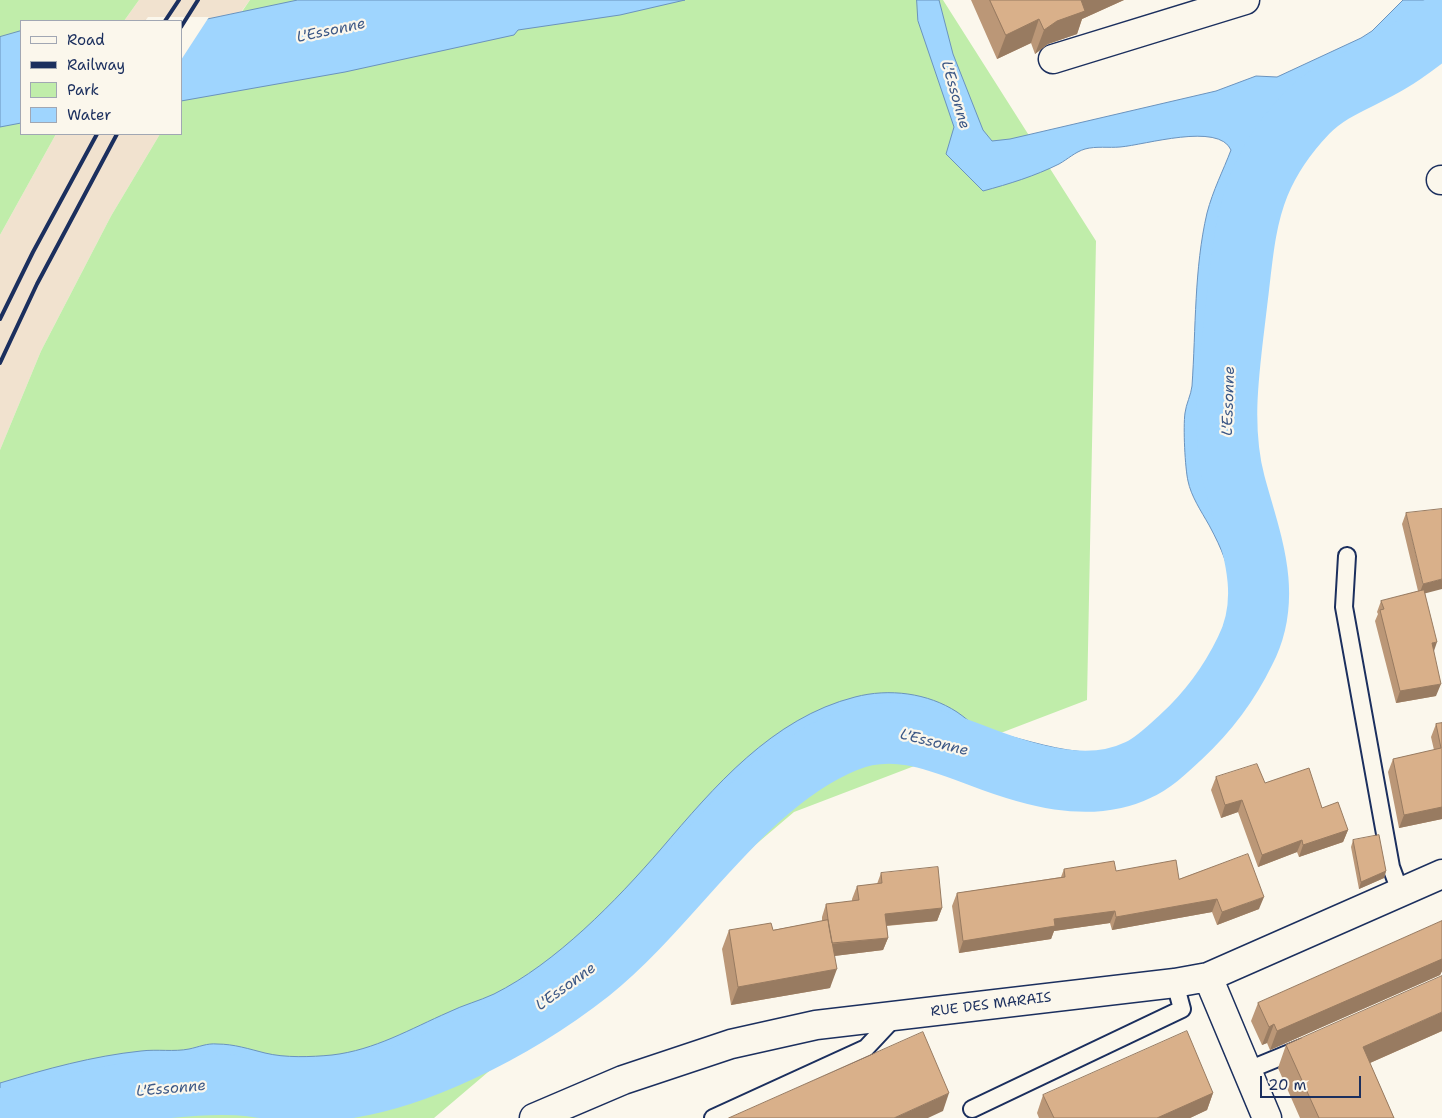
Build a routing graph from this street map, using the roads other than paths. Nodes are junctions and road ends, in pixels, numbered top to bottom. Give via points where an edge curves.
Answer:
1 (1245, 0) edge
2 (1052, 59) dead end
3 (1347, 556) dead end
4 (1442, 874) edge
5 (1409, 890) junction
6 (1208, 977) junction
7 (1175, 983) junction
8 (895, 1017) junction
9 (1318, 1041) edge
10 (1246, 1071) junction
11 (972, 1109) dead end
12 (534, 1118) edge
13 (713, 1118) edge
14 (1266, 1118) edge

1 - 2 street
3 - 5 lane via 1344,607 1391,868
4 - 5 street, RUE DES MARAIS
5 - 6 street, RUE DES MARAIS
6 - 7 street, RUE DES MARAIS
6 - 10 street
7 - 8 street, RUE DES MARAIS
7 - 11 lane via 1182,1009
8 - 12 street, RUE DES MARAIS via 816,1025 731,1044 623,1080
8 - 13 lane via 866,1048
9 - 10 lane
10 - 14 street

